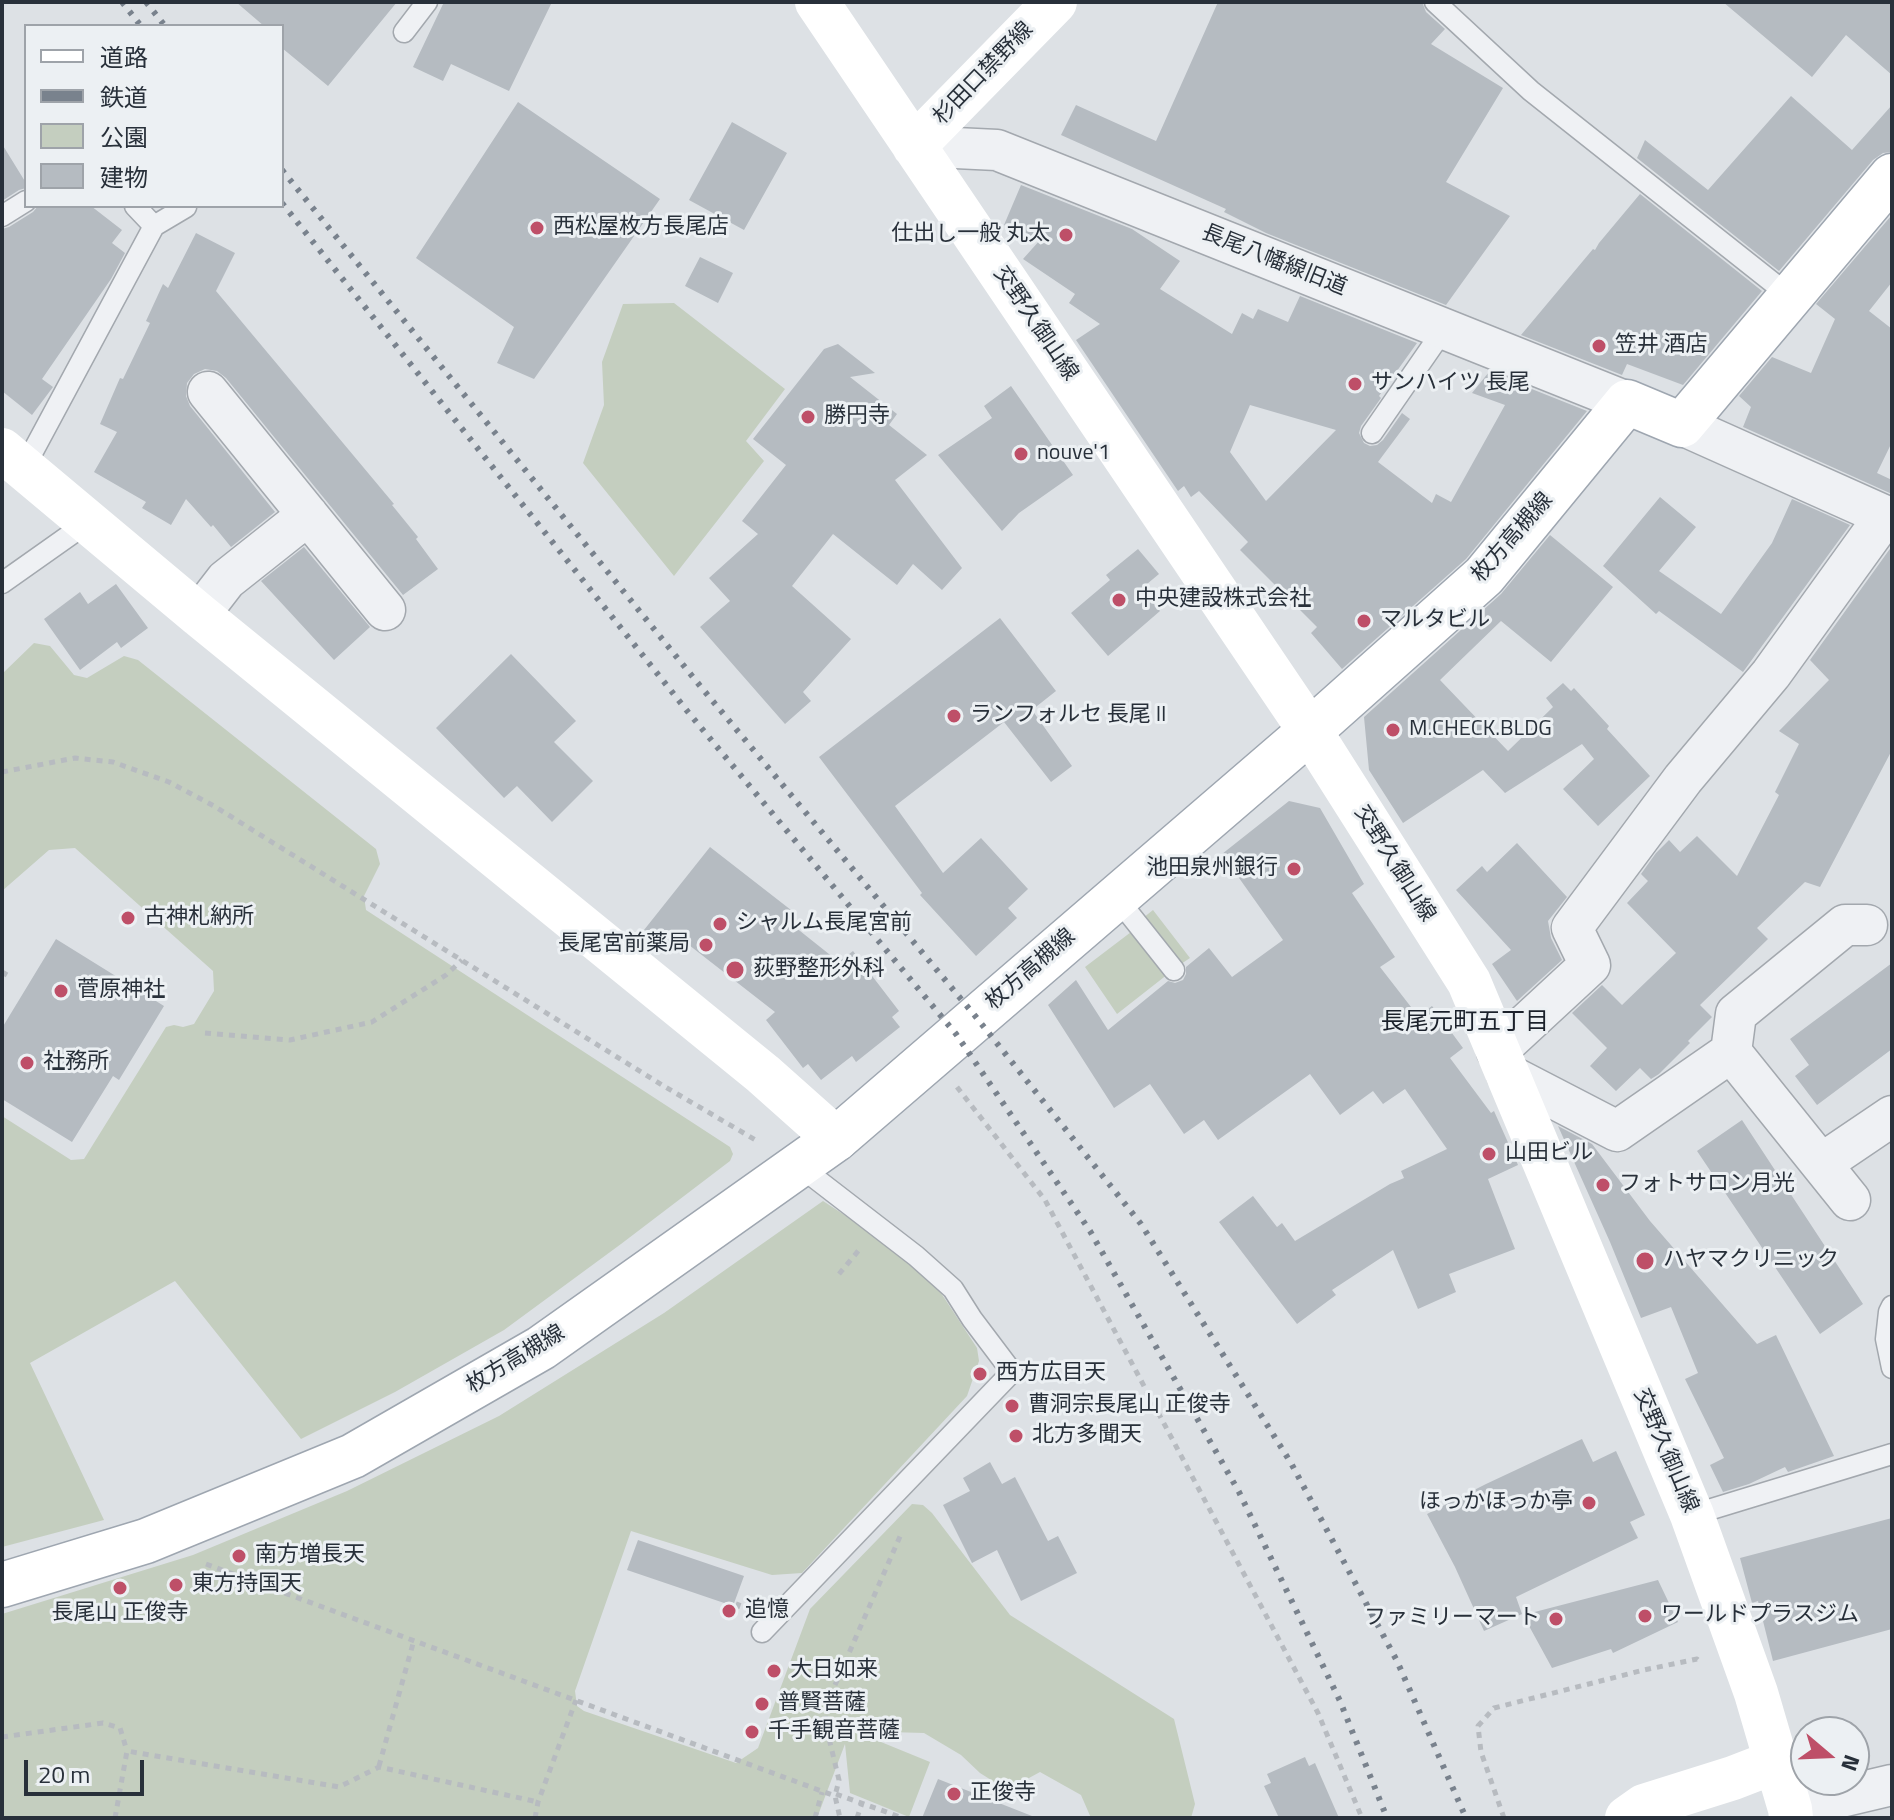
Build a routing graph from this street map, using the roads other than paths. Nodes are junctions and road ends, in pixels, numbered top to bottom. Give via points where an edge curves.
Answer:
1 (427, 2) edge
2 (817, 2) edge
3 (1055, 2) edge
4 (1435, 2) edge
5 (404, 32) dead end
6 (914, 146) junction
7 (1892, 176) edge
8 (24, 202) edge
9 (137, 208) edge
10 (184, 208) edge
11 (2, 216) edge
12 (154, 226) junction
13 (1791, 297) junction
14 (1444, 329) junction
15 (208, 392) dead end
16 (1627, 402) junction
17 (1682, 425) junction
18 (1372, 433) dead end
19 (13, 459) edge
20 (308, 515) junction
21 (1889, 517) edge
22 (87, 523) junction
23 (2, 583) edge
24 (385, 610) dead end
25 (199, 615) junction
26 (1310, 731) junction
27 (1116, 897) junction
28 (1867, 925) dead end
29 (1174, 970) dead end
30 (1731, 1052) junction
31 (1502, 1063) junction
32 (1892, 1116) edge
33 (836, 1139) junction
34 (1821, 1164) junction
35 (798, 1165) junction
36 (1850, 1200) dead end
37 (1892, 1306) edge
38 (1892, 1368) edge
39 (1892, 1454) edge
40 (1692, 1515) junction
41 (2, 1585) edge
42 (762, 1632) dead end
43 (1777, 1761) junction
44 (1892, 1785) edge
45 (1790, 1814) edge
46 (1627, 1818) edge

1 - 5 lane
2 - 6 main road, 交野久御山線
3 - 6 main road, 杉田口禁野線
4 - 13 lane via 1531,91
6 - 14 street, 長尾八幡線旧道 via 997,150
6 - 26 main road, 交野久御山線
7 - 13 main road
8 - 11 lane
9 - 12 lane
10 - 12 lane
12 - 19 lane
13 - 17 main road
14 - 16 street, 長尾八幡線旧道
14 - 18 lane
15 - 20 street
16 - 17 main road
16 - 26 main road, 枚方高槻線 via 1484,576
17 - 21 street
19 - 22 main road
20 - 24 street
20 - 25 street via 226,580
21 - 31 street via 1572,928 1590,965
22 - 23 lane
22 - 25 main road
25 - 33 main road
26 - 27 main road, 枚方高槻線
26 - 31 main road, 交野久御山線 via 1469,982
27 - 29 lane
27 - 33 main road, 枚方高槻線
28 - 30 street via 1845,925 1736,1014
30 - 31 street via 1617,1131
30 - 34 street
31 - 40 main road, 交野久御山線
32 - 34 street
33 - 35 main road, 枚方高槻線
34 - 36 street
35 - 41 main road, 枚方高槻線 via 541,1348 353,1456 146,1541
35 - 42 lane via 953,1289 1012,1372
37 - 38 lane via 1886,1339
39 - 40 lane
40 - 43 main road, 交野久御山線
43 - 45 main road, 交野久御山線
43 - 46 main road via 1644,1806
44 - 45 street

